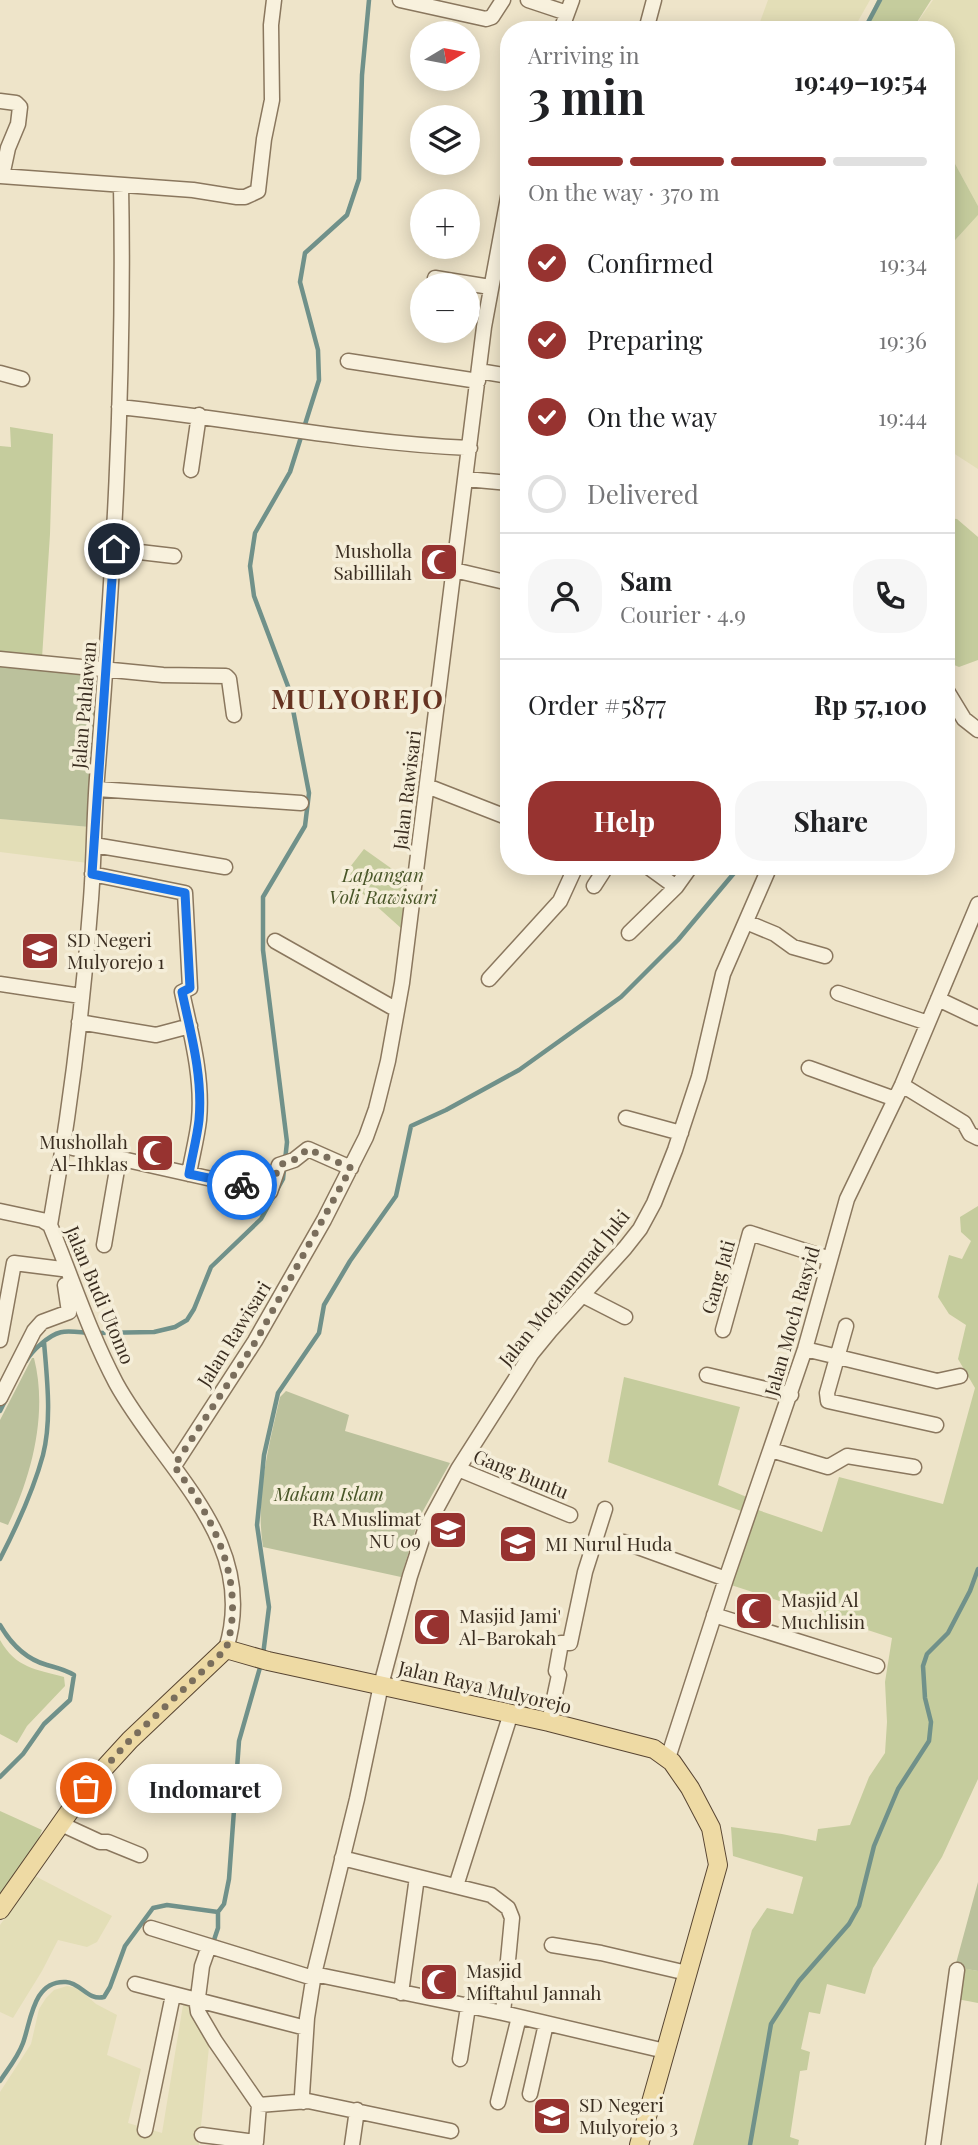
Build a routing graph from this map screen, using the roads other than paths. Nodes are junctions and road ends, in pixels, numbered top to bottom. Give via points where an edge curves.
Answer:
1 (274, 0) edge
2 (400, 0) edge
3 (503, 0) edge
4 (528, 0) edge
5 (654, 0) edge
6 (570, 6) edge
7 (648, 21) edge
8 (0, 101) edge
9 (1, 176) edge
10 (121, 185) junction
11 (500, 239) edge
12 (500, 279) edge
13 (480, 280) edge
14 (492, 280) junction
15 (348, 360) dead end
16 (0, 373) edge
17 (479, 376) junction
18 (500, 376) edge
19 (22, 379) dead end
20 (119, 407) junction
21 (199, 415) junction
22 (470, 448) junction
23 (191, 470) dead end
24 (466, 479) junction
25 (500, 482) edge
26 (114, 549) junction
27 (174, 556) dead end
28 (454, 570) junction
29 (500, 581) edge
30 (0, 659) edge
31 (106, 670) junction
32 (955, 704) edge
33 (234, 715) dead end
34 (978, 730) edge
35 (427, 786) junction
36 (97, 789) junction
37 (301, 803) dead end
38 (500, 814) edge
39 (94, 845) junction
40 (225, 867) dead end
41 (92, 874) junction
42 (572, 875) edge
43 (601, 875) edge
44 (659, 875) edge
45 (685, 875) edge
46 (765, 875) edge
47 (594, 886) dead end
48 (676, 887) junction
49 (978, 905) edge
50 (746, 922) junction
51 (629, 933) dead end
52 (275, 941) dead end
53 (825, 956) dead end
54 (489, 979) dead end
55 (0, 984) edge
56 (838, 993) dead end
57 (82, 996) junction
58 (938, 999) junction
59 (397, 1010) junction
60 (978, 1018) edge
61 (79, 1022) junction
62 (928, 1023) junction
63 (190, 1026) junction
64 (809, 1068) dead end
65 (898, 1092) junction
66 (626, 1118) dead end
67 (681, 1133) junction
68 (978, 1138) edge
69 (64, 1146) junction
70 (119, 1158) junction
71 (351, 1168) junction
72 (189, 1174) junction
73 (0, 1211) edge
74 (50, 1225) junction
75 (104, 1245) dead end
76 (830, 1259) junction
77 (64, 1269) junction
78 (582, 1295) junction
79 (625, 1318) dead end
80 (846, 1326) dead end
81 (723, 1330) dead end
82 (1, 1334) edge
83 (29, 1340) junction
84 (805, 1349) junction
85 (837, 1358) junction
86 (706, 1375) dead end
87 (960, 1377) dead end
88 (791, 1395) junction
89 (0, 1397) edge
90 (936, 1424) dead end
91 (771, 1450) junction
92 (174, 1466) junction
93 (914, 1467) dead end
94 (458, 1469) junction
95 (605, 1509) dead end
96 (570, 1515) dead end
97 (624, 1542) dead end
98 (726, 1578) junction
99 (714, 1615) junction
100 (226, 1649) junction
101 (877, 1667) dead end
102 (381, 1685) junction
103 (511, 1713) junction
104 (549, 1722) junction
105 (668, 1758) junction
106 (61, 1824) junction
107 (140, 1855) dead end
108 (342, 1858) junction
109 (417, 1877) junction
110 (456, 1886) junction
111 (0, 1910) edge
112 (151, 1928) dead end
113 (552, 1945) dead end
114 (211, 1946) junction
115 (957, 1970) dead end
116 (687, 1973) junction
117 (314, 1976) junction
118 (135, 1984) dead end
119 (401, 1993) junction
120 (173, 1996) junction
121 (200, 2002) junction
122 (468, 2007) junction
123 (503, 2013) junction
124 (519, 2017) junction
125 (546, 2024) junction
126 (306, 2028) junction
127 (665, 2050) junction
128 (460, 2059) dead end
129 (530, 2094) dead end
130 (303, 2102) junction
131 (498, 2102) dead end
132 (261, 2105) junction
133 (357, 2110) junction
134 (145, 2130) dead end
135 (451, 2131) dead end
136 (202, 2135) dead end
137 (352, 2145) edge
138 (639, 2145) edge
139 (933, 2145) edge

1 - 10 street via 272,100 258,191 237,197
2 - 3 street via 480,19 492,17
4 - 6 street
5 - 7 street
8 - 9 street via 20,107
9 - 10 street
10 - 20 street, Jalan Pahlawan
11 - 14 street, Jalan Rawisari
12 - 14 street
13 - 14 street
14 - 17 street, Jalan Rawisari
15 - 17 street
16 - 19 street
17 - 18 street
17 - 22 street, Jalan Rawisari
20 - 21 street
20 - 26 street, Jalan Pahlawan
21 - 22 street
21 - 23 street
22 - 24 street, Jalan Rawisari
24 - 25 street
24 - 28 street, Jalan Rawisari
26 - 27 street
26 - 31 street, Jalan Pahlawan
28 - 29 street
28 - 35 street, Jalan Rawisari
30 - 31 street
31 - 33 street via 226,676
31 - 36 street, Jalan Pahlawan
32 - 34 street
35 - 38 street
35 - 59 street, Jalan Rawisari
36 - 37 street
36 - 39 street, Jalan Pahlawan
39 - 40 street
39 - 41 street, Jalan Pahlawan
41 - 57 street, Jalan Pahlawan
41 - 63 street via 185,893 190,988 182,992
42 - 54 street via 560,901
43 - 47 street
44 - 48 street
45 - 48 street
46 - 50 street, Jalan Mochammad Juki
48 - 51 street
49 - 58 street, Jalan Moch Rasyid
50 - 53 street via 793,947
50 - 67 street, Jalan Mochammad Juki via 723,974
52 - 59 street
55 - 57 street
56 - 62 street
57 - 61 street, Jalan Pahlawan
58 - 60 street
58 - 62 street, Jalan Moch Rasyid
59 - 71 street, Jalan Rawisari via 376,1109
61 - 63 street via 156,1035
61 - 69 street, Jalan Pahlawan
62 - 65 street, Jalan Moch Rasyid
63 - 72 street via 199,1120
64 - 65 street
65 - 68 street via 964,1123
65 - 76 street, Jalan Moch Rasyid via 846,1199
66 - 67 street
67 - 78 street, Jalan Mochammad Juki via 640,1229
69 - 70 street
69 - 74 street, Jalan Pahlawan
70 - 72 street
70 - 75 street
71 - 72 street via 308,1149 279,1165 270,1192
71 - 92 street, Jalan Rawisari via 256,1341
73 - 74 street, Jalan Budi Utomo
74 - 77 street, Jalan Budi Utomo
76 - 81 street, Gang Jati via 750,1233
76 - 84 street, Jalan Moch Rasyid
77 - 82 street via 14,1264
77 - 83 street via 69,1312 42,1322
77 - 92 street, Jalan Budi Utomo via 98,1347 134,1412
78 - 79 street
78 - 94 street, Jalan Mochammad Juki via 532,1353
80 - 85 street
82 - 83 street
83 - 89 street
84 - 85 street
84 - 88 street, Jalan Moch Rasyid
85 - 87 street via 937,1381
85 - 90 street via 828,1401
86 - 88 street
88 - 91 street, Jalan Moch Rasyid
91 - 93 street via 828,1467 847,1456
91 - 98 street, Jalan Moch Rasyid
92 - 100 street, Jalan Budi Utomo via 202,1506 223,1551 233,1612
94 - 96 street, Gang Buntu
94 - 102 street, Jalan Mochammad Juki via 425,1530
95 - 104 street via 570,1643 561,1643
97 - 98 street
98 - 99 street, Jalan Moch Rasyid
99 - 101 street
99 - 105 street, Jalan Moch Rasyid
100 - 102 main road, Jalan Raya Mulyorejo
100 - 106 main road via 110,1761
102 - 103 main road, Jalan Raya Mulyorejo
102 - 108 street, Jalan Mochammad Juki
103 - 104 main road, Jalan Raya Mulyorejo
103 - 110 street
104 - 105 main road, Jalan Raya Mulyorejo via 643,1745
105 - 116 main road, Jalan Raya Mulyorejo via 691,1788 717,1853 716,1877
106 - 107 street
106 - 111 main road
108 - 109 street
108 - 117 street, Jalan Mochammad Juki
109 - 110 street
109 - 119 street
110 - 123 street via 491,1895 511,1912
112 - 114 street
113 - 116 street
114 - 117 street
114 - 121 street via 202,1966
115 - 139 street
116 - 127 main road, Jalan Raya Mulyorejo
117 - 119 street
117 - 126 street, Jalan Mochammad Juki
118 - 120 street
119 - 122 street
120 - 121 street
120 - 134 street
121 - 126 street
121 - 132 street via 201,2019
122 - 123 street
122 - 128 street
123 - 124 street
124 - 125 street
124 - 131 street
125 - 127 street
125 - 129 street
126 - 130 street, Jalan Mochammad Juki
127 - 138 main road, Jalan Raya Mulyorejo
130 - 132 street
130 - 133 street
132 - 136 street via 256,2142
133 - 135 street
133 - 137 street

